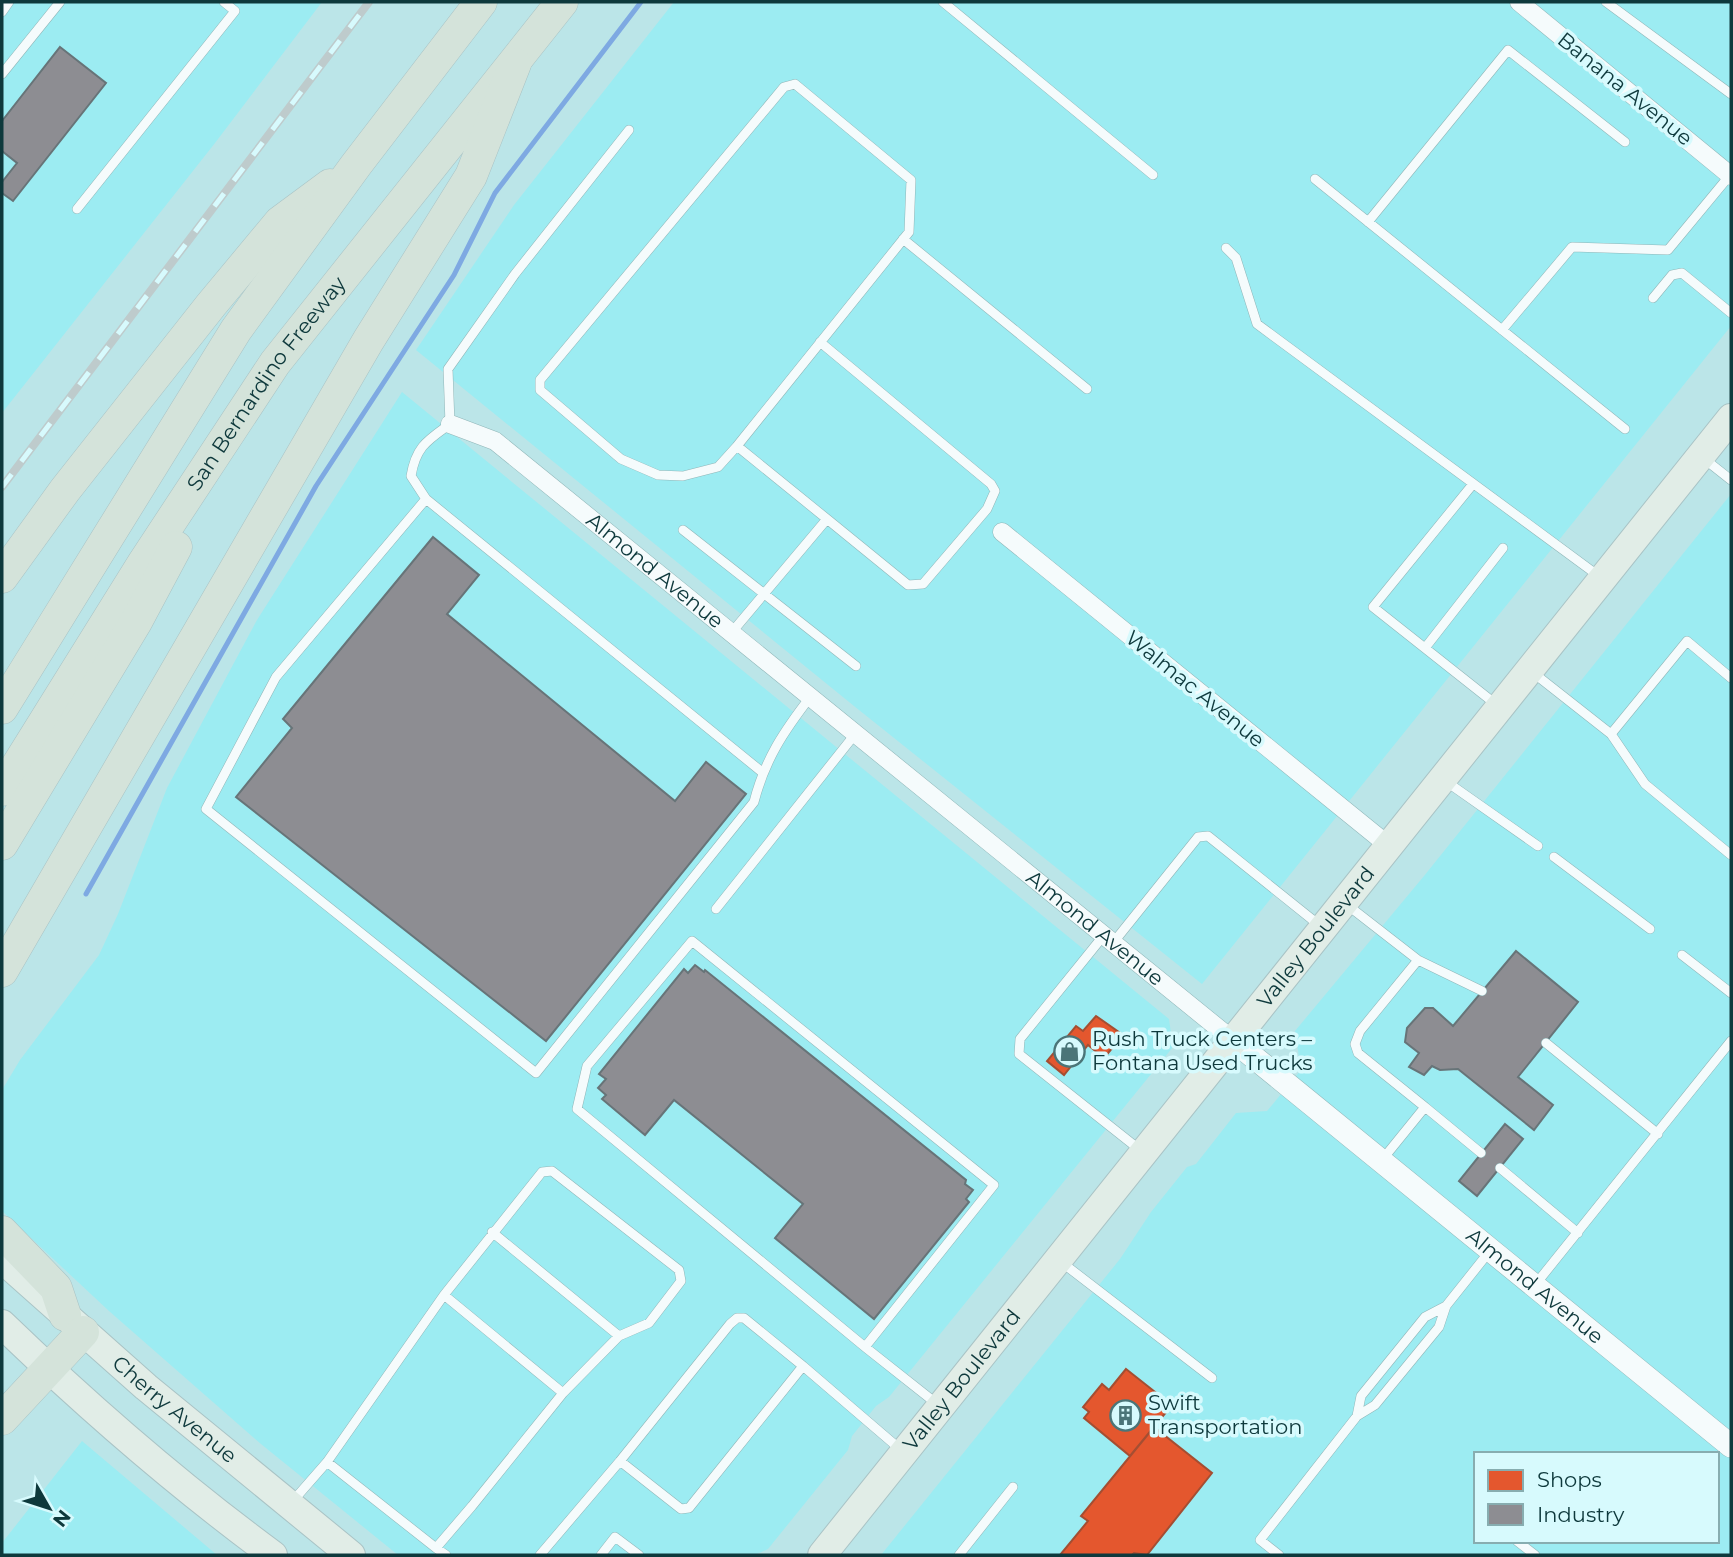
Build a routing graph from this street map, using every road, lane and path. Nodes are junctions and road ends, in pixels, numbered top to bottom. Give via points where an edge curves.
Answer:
1 (9, 2) edge
2 (60, 2) edge
3 (224, 2) edge
4 (481, 2) edge
5 (562, 2) edge
6 (943, 2) edge
7 (1519, 2) edge
8 (1606, 2) edge
9 (2, 12) edge
10 (515, 64) junction
11 (2, 74) edge
12 (1731, 94) edge
13 (629, 130) dead end
14 (1625, 142) dead end
15 (356, 165) junction
16 (1153, 175) dead end
17 (1730, 176) edge
18 (1315, 179) dead end
19 (76, 209) dead end
20 (1368, 222) junction
21 (903, 239) junction
22 (1226, 248) dead end
23 (1653, 298) dead end
24 (1731, 313) edge
25 (1503, 330) junction
26 (820, 342) junction
27 (275, 363) junction
28 (1087, 389) dead end
29 (1731, 418) edge
30 (450, 424) junction
31 (1625, 429) dead end
32 (737, 446) junction
33 (1701, 456) junction
34 (1731, 480) edge
35 (1473, 485) junction
36 (426, 499) junction
37 (827, 519) junction
38 (683, 530) dead end
39 (1002, 532) dead end
40 (1503, 548) dead end
41 (2, 577) edge
42 (1603, 578) junction
43 (764, 594) junction
44 (732, 632) junction
45 (1425, 648) junction
46 (856, 666) dead end
47 (1530, 670) junction
48 (1731, 678) edge
49 (811, 696) junction
50 (1500, 707) junction
51 (2, 708) edge
52 (856, 733) junction
53 (1611, 734) junction
54 (762, 772) junction
55 (1442, 779) junction
56 (2, 790) edge
57 (2, 844) edge
58 (1389, 846) junction
59 (1538, 846) dead end
60 (1731, 855) edge
61 (1553, 857) dead end
62 (1344, 903) junction
63 (716, 909) dead end
64 (1324, 928) junction
65 (1650, 929) dead end
66 (1108, 939) junction
67 (1682, 954) dead end
68 (1418, 960) junction
69 (2, 971) edge
70 (1482, 991) dead end
71 (1731, 993) edge
72 (1234, 1041) junction
73 (1731, 1041) edge
74 (1546, 1043) dead end
75 (1425, 1107) junction
76 (1658, 1134) junction
77 (1144, 1153) junction
78 (1481, 1153) dead end
79 (1381, 1161) junction
80 (1500, 1168) dead end
81 (2, 1232) edge
82 (492, 1232) junction
83 (1578, 1233) junction
84 (1490, 1250) junction
85 (2, 1259) edge
86 (1058, 1260) junction
87 (1534, 1286) junction
88 (444, 1295) junction
89 (1446, 1306) junction
90 (74, 1323) junction
91 (2, 1324) edge
92 (619, 1336) junction
93 (865, 1348) junction
94 (803, 1366) junction
95 (48, 1369) junction
96 (1212, 1378) dead end
97 (563, 1393) junction
98 (941, 1407) junction
99 (1357, 1416) junction
100 (2, 1419) edge
101 (1731, 1446) edge
102 (904, 1453) junction
103 (620, 1461) junction
104 (327, 1462) junction
105 (1013, 1486) dead end
106 (289, 1505) junction
107 (1520, 1543) edge
108 (436, 1548) junction
109 (273, 1555) edge
110 (351, 1555) edge
111 (446, 1555) edge
112 (540, 1555) edge
113 (601, 1555) edge
114 (639, 1555) edge
115 (822, 1555) edge
116 (959, 1555) edge
117 (1279, 1555) edge
118 (1535, 1555) edge

1 - 9 lane
2 - 11 lane
3 - 19 lane via 235,11
4 - 15 highway
5 - 10 highway, San Bernardino Freeway
6 - 16 lane
7 - 17 street, Banana Avenue
8 - 12 lane
10 - 27 highway, San Bernardino Freeway
10 - 69 highway via 471,176 368,341
13 - 30 lane via 515,274 449,369
14 - 20 lane via 1508,50
15 - 41 highway via 280,222 74,479
15 - 51 highway via 236,330
17 - 25 lane via 1668,250 1572,247
18 - 20 lane
20 - 25 lane
21 - 26 lane
21 - 28 lane
21 - 32 lane via 909,232 911,180 795,84 784,87 540,380 540,390 621,460 658,475 683,476 718,467
22 - 35 lane via 1236,258 1257,324
23 - 24 lane via 1672,275 1682,273
25 - 31 lane
26 - 32 lane
26 - 37 lane via 995,491 987,509 923,584 908,585
27 - 56 highway, San Bernardino Freeway
27 - 57 highway via 136,622
29 - 33 main road, Valley Boulevard
30 - 36 lane via 422,444 413,462 411,476
30 - 44 street, Almond Avenue via 495,441
32 - 37 lane
33 - 34 lane
33 - 42 main road, Valley Boulevard
35 - 42 lane
35 - 45 lane via 1373,607
36 - 54 lane
36 - 54 lane via 276,677 206,809 536,1073 754,802
37 - 43 lane
38 - 43 lane
39 - 58 street, Walmac Avenue
40 - 45 lane
42 - 47 main road, Valley Boulevard
43 - 44 lane
43 - 46 lane
44 - 49 street, Almond Avenue
45 - 50 lane
47 - 50 main road, Valley Boulevard
47 - 53 lane
48 - 53 lane via 1687,641
49 - 52 street, Almond Avenue
49 - 54 lane
50 - 55 main road, Valley Boulevard
52 - 63 lane
52 - 66 street, Almond Avenue
53 - 60 lane via 1645,783
55 - 58 main road, Valley Boulevard
55 - 59 lane
58 - 62 main road, Valley Boulevard
61 - 65 lane
62 - 64 main road, Valley Boulevard
62 - 68 lane
64 - 66 lane via 1208,836 1198,837
64 - 72 main road, Valley Boulevard
66 - 72 street, Almond Avenue
66 - 77 lane via 1020,1039 1019,1054
67 - 71 lane
68 - 70 lane
68 - 75 lane via 1360,1031 1355,1044 1358,1053
72 - 77 main road, Valley Boulevard
72 - 79 street, Almond Avenue
73 - 76 lane
74 - 76 lane
75 - 78 lane
75 - 79 lane
76 - 83 lane
77 - 86 main road, Valley Boulevard
79 - 84 street, Almond Avenue
80 - 83 lane
81 - 90 highway via 56,1289
82 - 88 lane
82 - 92 lane
82 - 92 lane via 542,1172 552,1171 679,1270 681,1281 649,1323
83 - 87 lane
84 - 87 street, Almond Avenue
84 - 89 lane
85 - 90 main road, Cherry Avenue
86 - 96 lane
86 - 98 main road, Valley Boulevard
87 - 101 street, Almond Avenue
88 - 97 lane
88 - 104 lane
89 - 99 lane via 1432,1336 1376,1405
89 - 99 lane via 1425,1317 1367,1388
90 - 95 highway
90 - 106 main road, Cherry Avenue
91 - 95 main road
92 - 97 lane
93 - 93 lane via 577,1109 587,1066 692,941 994,1185
93 - 98 lane
94 - 102 lane
94 - 103 lane via 689,1508 681,1509
94 - 103 lane via 744,1318 737,1318
95 - 100 highway
95 - 109 main road
97 - 108 lane
98 - 102 main road, Valley Boulevard
99 - 117 lane via 1260,1540
102 - 115 main road, Valley Boulevard
103 - 112 lane
104 - 106 lane
104 - 108 lane
105 - 116 lane
106 - 110 main road, Cherry Avenue
107 - 118 lane
108 - 111 lane
113 - 114 lane via 615,1537

